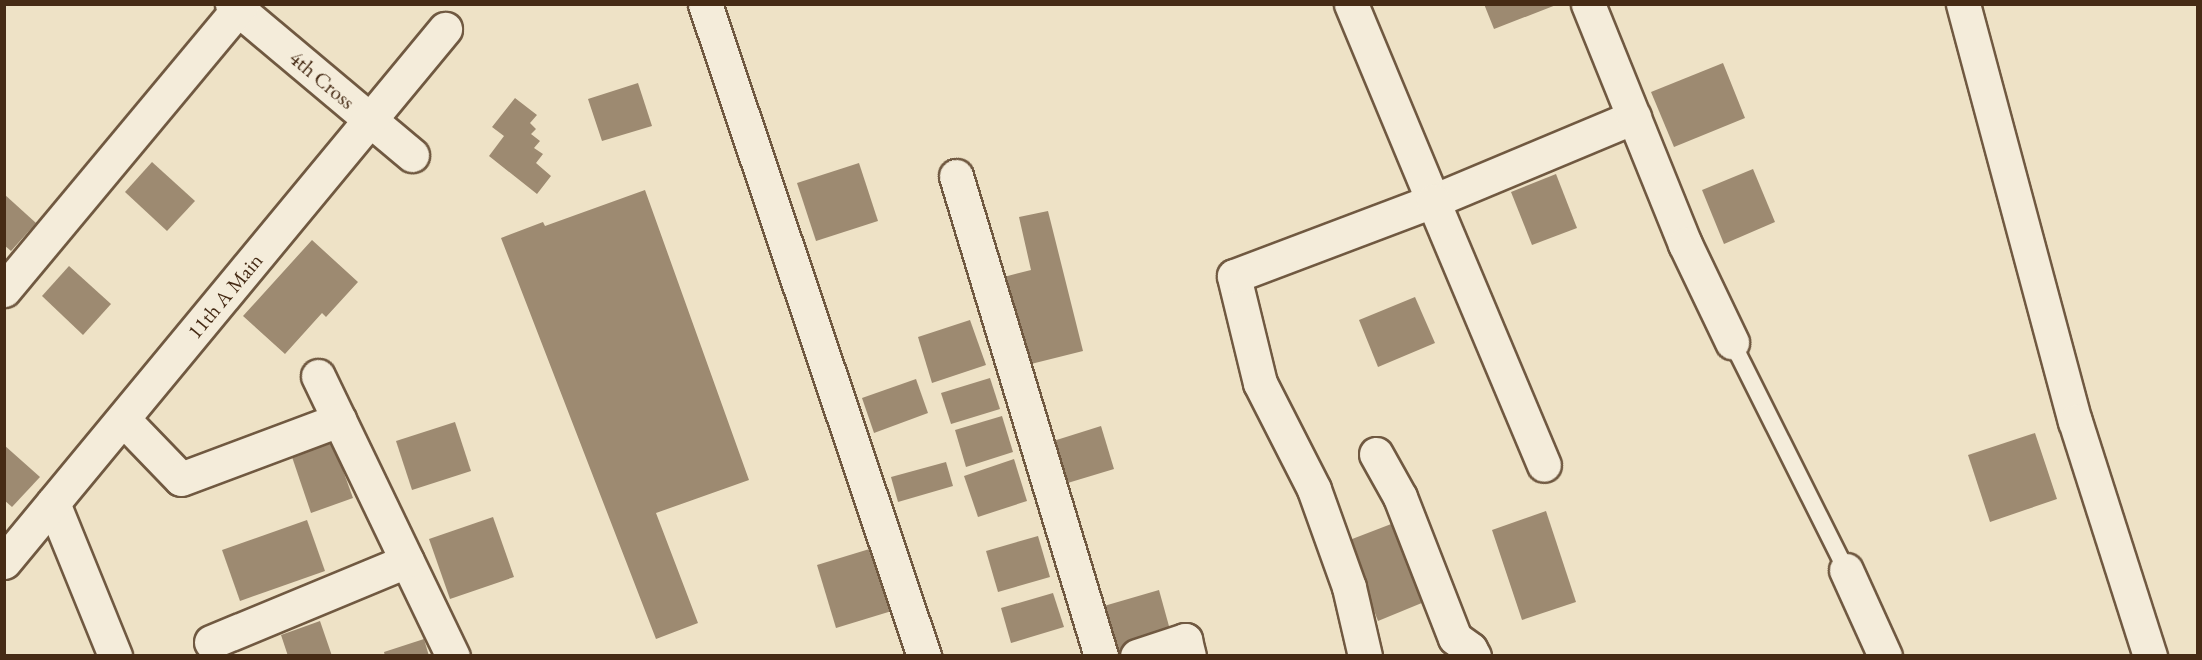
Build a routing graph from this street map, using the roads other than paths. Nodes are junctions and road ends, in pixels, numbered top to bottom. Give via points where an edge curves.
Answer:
1 (705, 4) edge
2 (1351, 4) edge
3 (1588, 4) edge
4 (1963, 4) edge
5 (237, 6) edge
6 (445, 29) dead end
7 (1634, 117) junction
8 (371, 120) junction
9 (412, 155) dead end
10 (956, 176) dead end
11 (1433, 201) junction
12 (4, 290) edge
13 (1732, 342) joint
14 (318, 376) dead end
15 (123, 419) junction
16 (339, 420) junction
17 (1376, 454) dead end
18 (1544, 465) dead end
19 (53, 503) junction
20 (407, 561) junction
21 (4, 562) edge
22 (1846, 570) joint
23 (211, 642) dead end
24 (115, 656) edge
25 (453, 656) edge
26 (924, 656) edge
27 (1101, 656) edge
28 (1137, 656) edge
29 (1189, 656) edge
30 (1365, 656) edge
31 (1474, 656) edge
32 (1885, 656) edge
33 (2150, 656) edge

1 - 26 street
2 - 11 street
3 - 7 street
4 - 33 street via 2075,421
5 - 8 street, 4th Cross
5 - 12 street
6 - 8 street, 11th A Main
7 - 11 street
7 - 13 street via 1685,244
8 - 9 street, 4th Cross
8 - 15 street, 11th A Main
10 - 27 street
11 - 18 street
11 - 30 street via 1234,276 1260,383 1314,489 1349,587
13 - 22 lane
14 - 16 street
15 - 16 street via 181,479
15 - 19 street, 11th A Main
16 - 20 street
17 - 31 street via 1400,497 1455,638
19 - 21 street, 11th A Main
19 - 24 street
20 - 23 street
20 - 25 street
22 - 32 street
28 - 29 street via 1185,640

